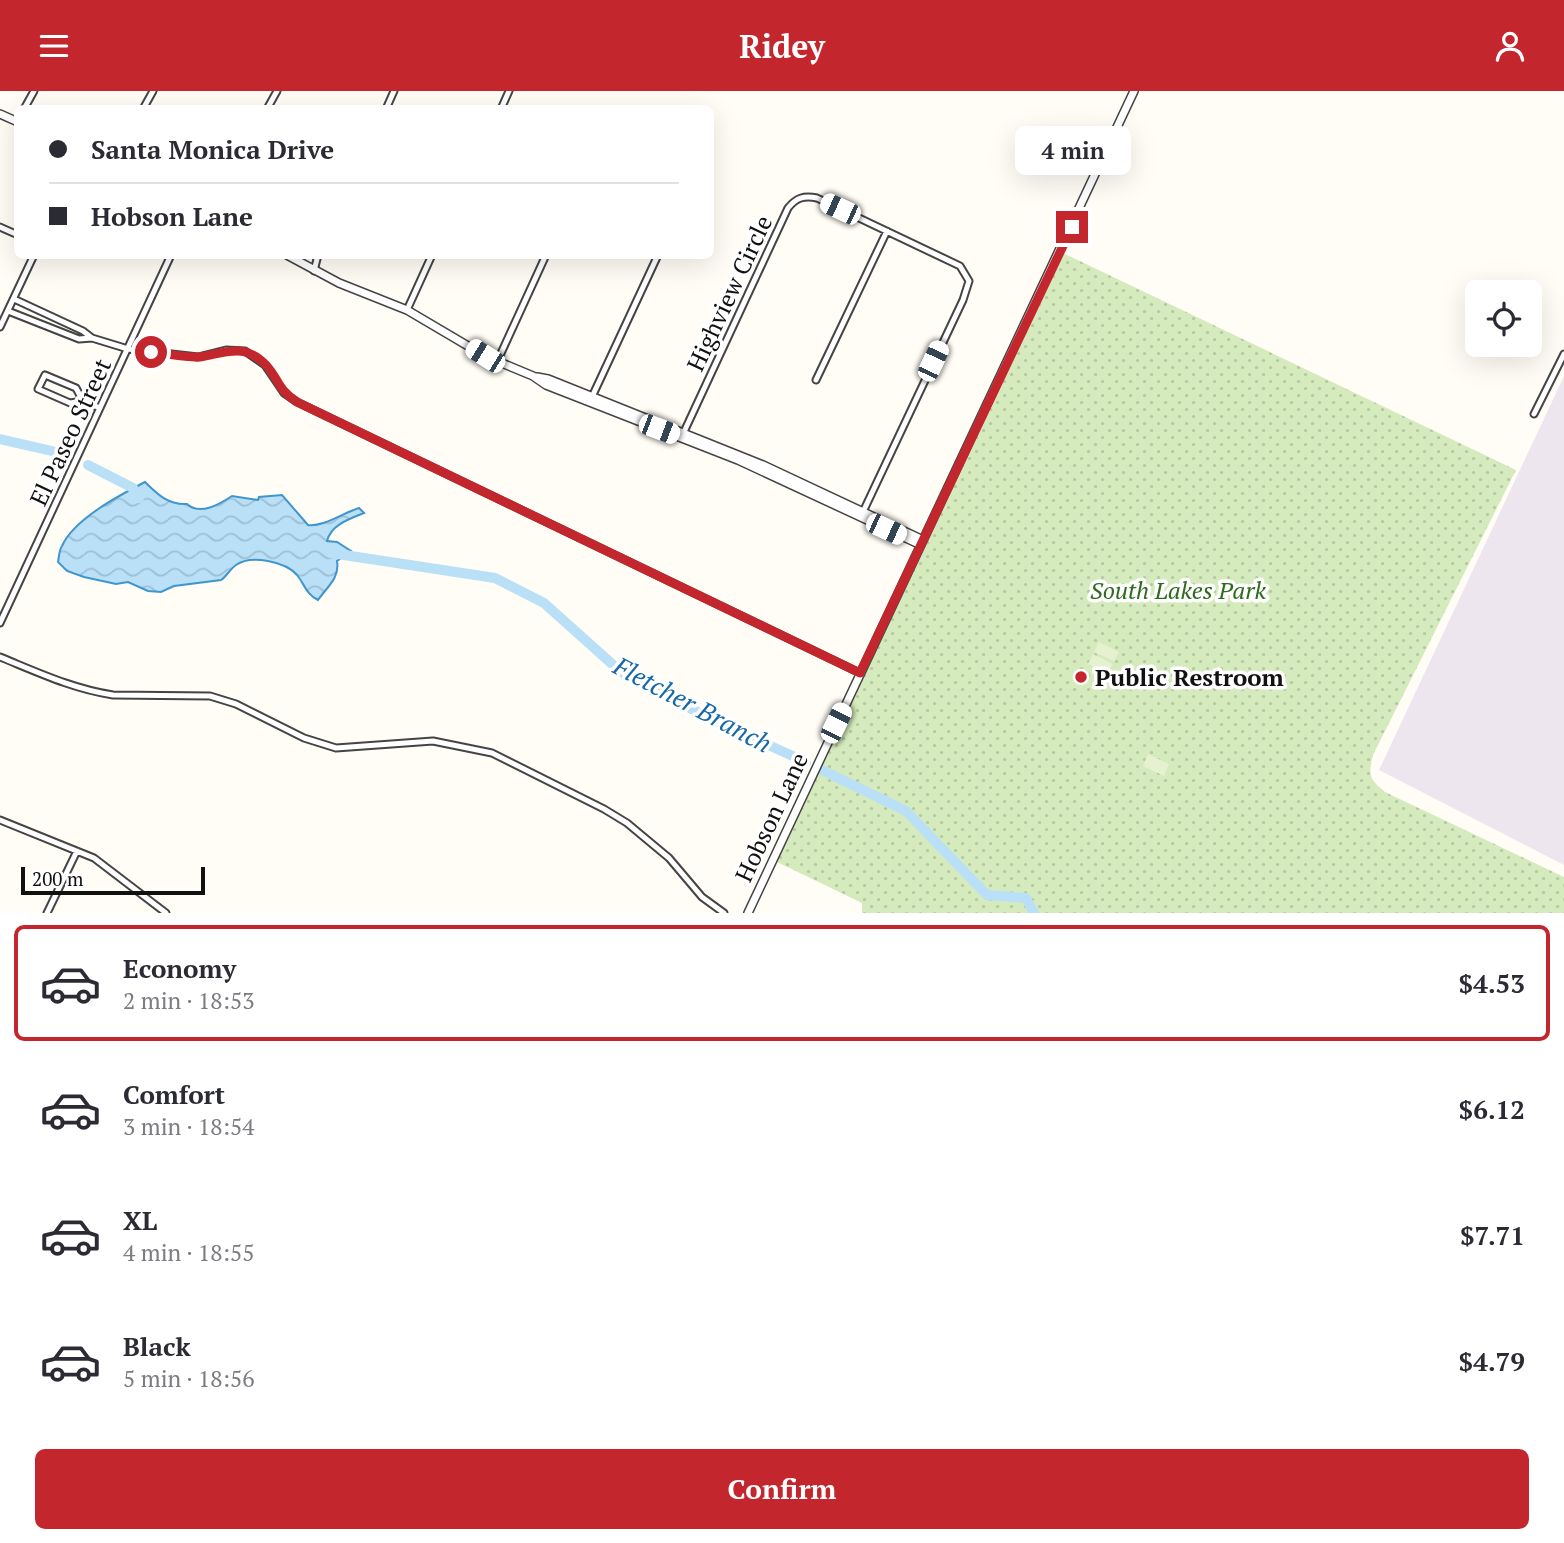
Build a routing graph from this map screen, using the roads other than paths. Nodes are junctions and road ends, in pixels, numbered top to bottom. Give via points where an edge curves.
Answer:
1 (1134, 91) edge
2 (887, 231) junction
3 (32, 259) edge
4 (169, 259) edge
5 (294, 259) edge
6 (317, 259) edge
7 (430, 259) edge
8 (544, 259) edge
9 (656, 259) edge
10 (314, 271) junction
11 (14, 299) junction
12 (407, 310) junction
13 (8, 311) junction
14 (58, 319) junction
15 (0, 327) edge
16 (54, 329) junction
17 (92, 338) junction
18 (128, 349) junction
19 (1564, 354) edge
20 (497, 362) junction
21 (816, 380) dead end
22 (591, 399) junction
23 (83, 401) junction
24 (100, 408) junction
25 (1534, 414) dead end
26 (683, 435) junction
27 (862, 514) junction
28 (922, 543) junction
29 (0, 624) edge
30 (0, 657) edge
31 (860, 673) junction
32 (0, 820) edge
33 (77, 851) junction
34 (47, 913) edge
35 (166, 913) edge
36 (724, 913) edge
37 (748, 913) edge

1 - 28 street, Hobson Lane
2 - 21 street
2 - 26 street, Highview Circle via 817,198 804,197 792,203
2 - 27 street, Highview Circle via 960,266 968,281
3 - 11 street
4 - 18 street, El Paseo Street
5 - 10 street
6 - 10 street
7 - 12 street
8 - 20 street
9 - 22 street
10 - 12 street
11 - 13 street
11 - 14 street
12 - 20 street
13 - 15 street
13 - 16 street
14 - 16 street
14 - 17 street
16 - 17 street via 79,339
17 - 18 street
18 - 24 street, El Paseo Street
18 - 31 street via 198,357 245,351 265,365 284,393 297,402
19 - 25 street
20 - 22 street
22 - 26 street
23 - 23 street via 76,388 45,375 38,389 70,403
23 - 24 street
24 - 29 street, El Paseo Street
26 - 27 street via 763,465
27 - 28 street
28 - 31 street, Hobson Lane
30 - 36 street via 76,687 113,695 204,694 219,698 336,748 433,741 492,753 627,823 667,856 702,898
31 - 37 street, Hobson Lane
32 - 33 street
33 - 34 street
33 - 35 street via 111,869

